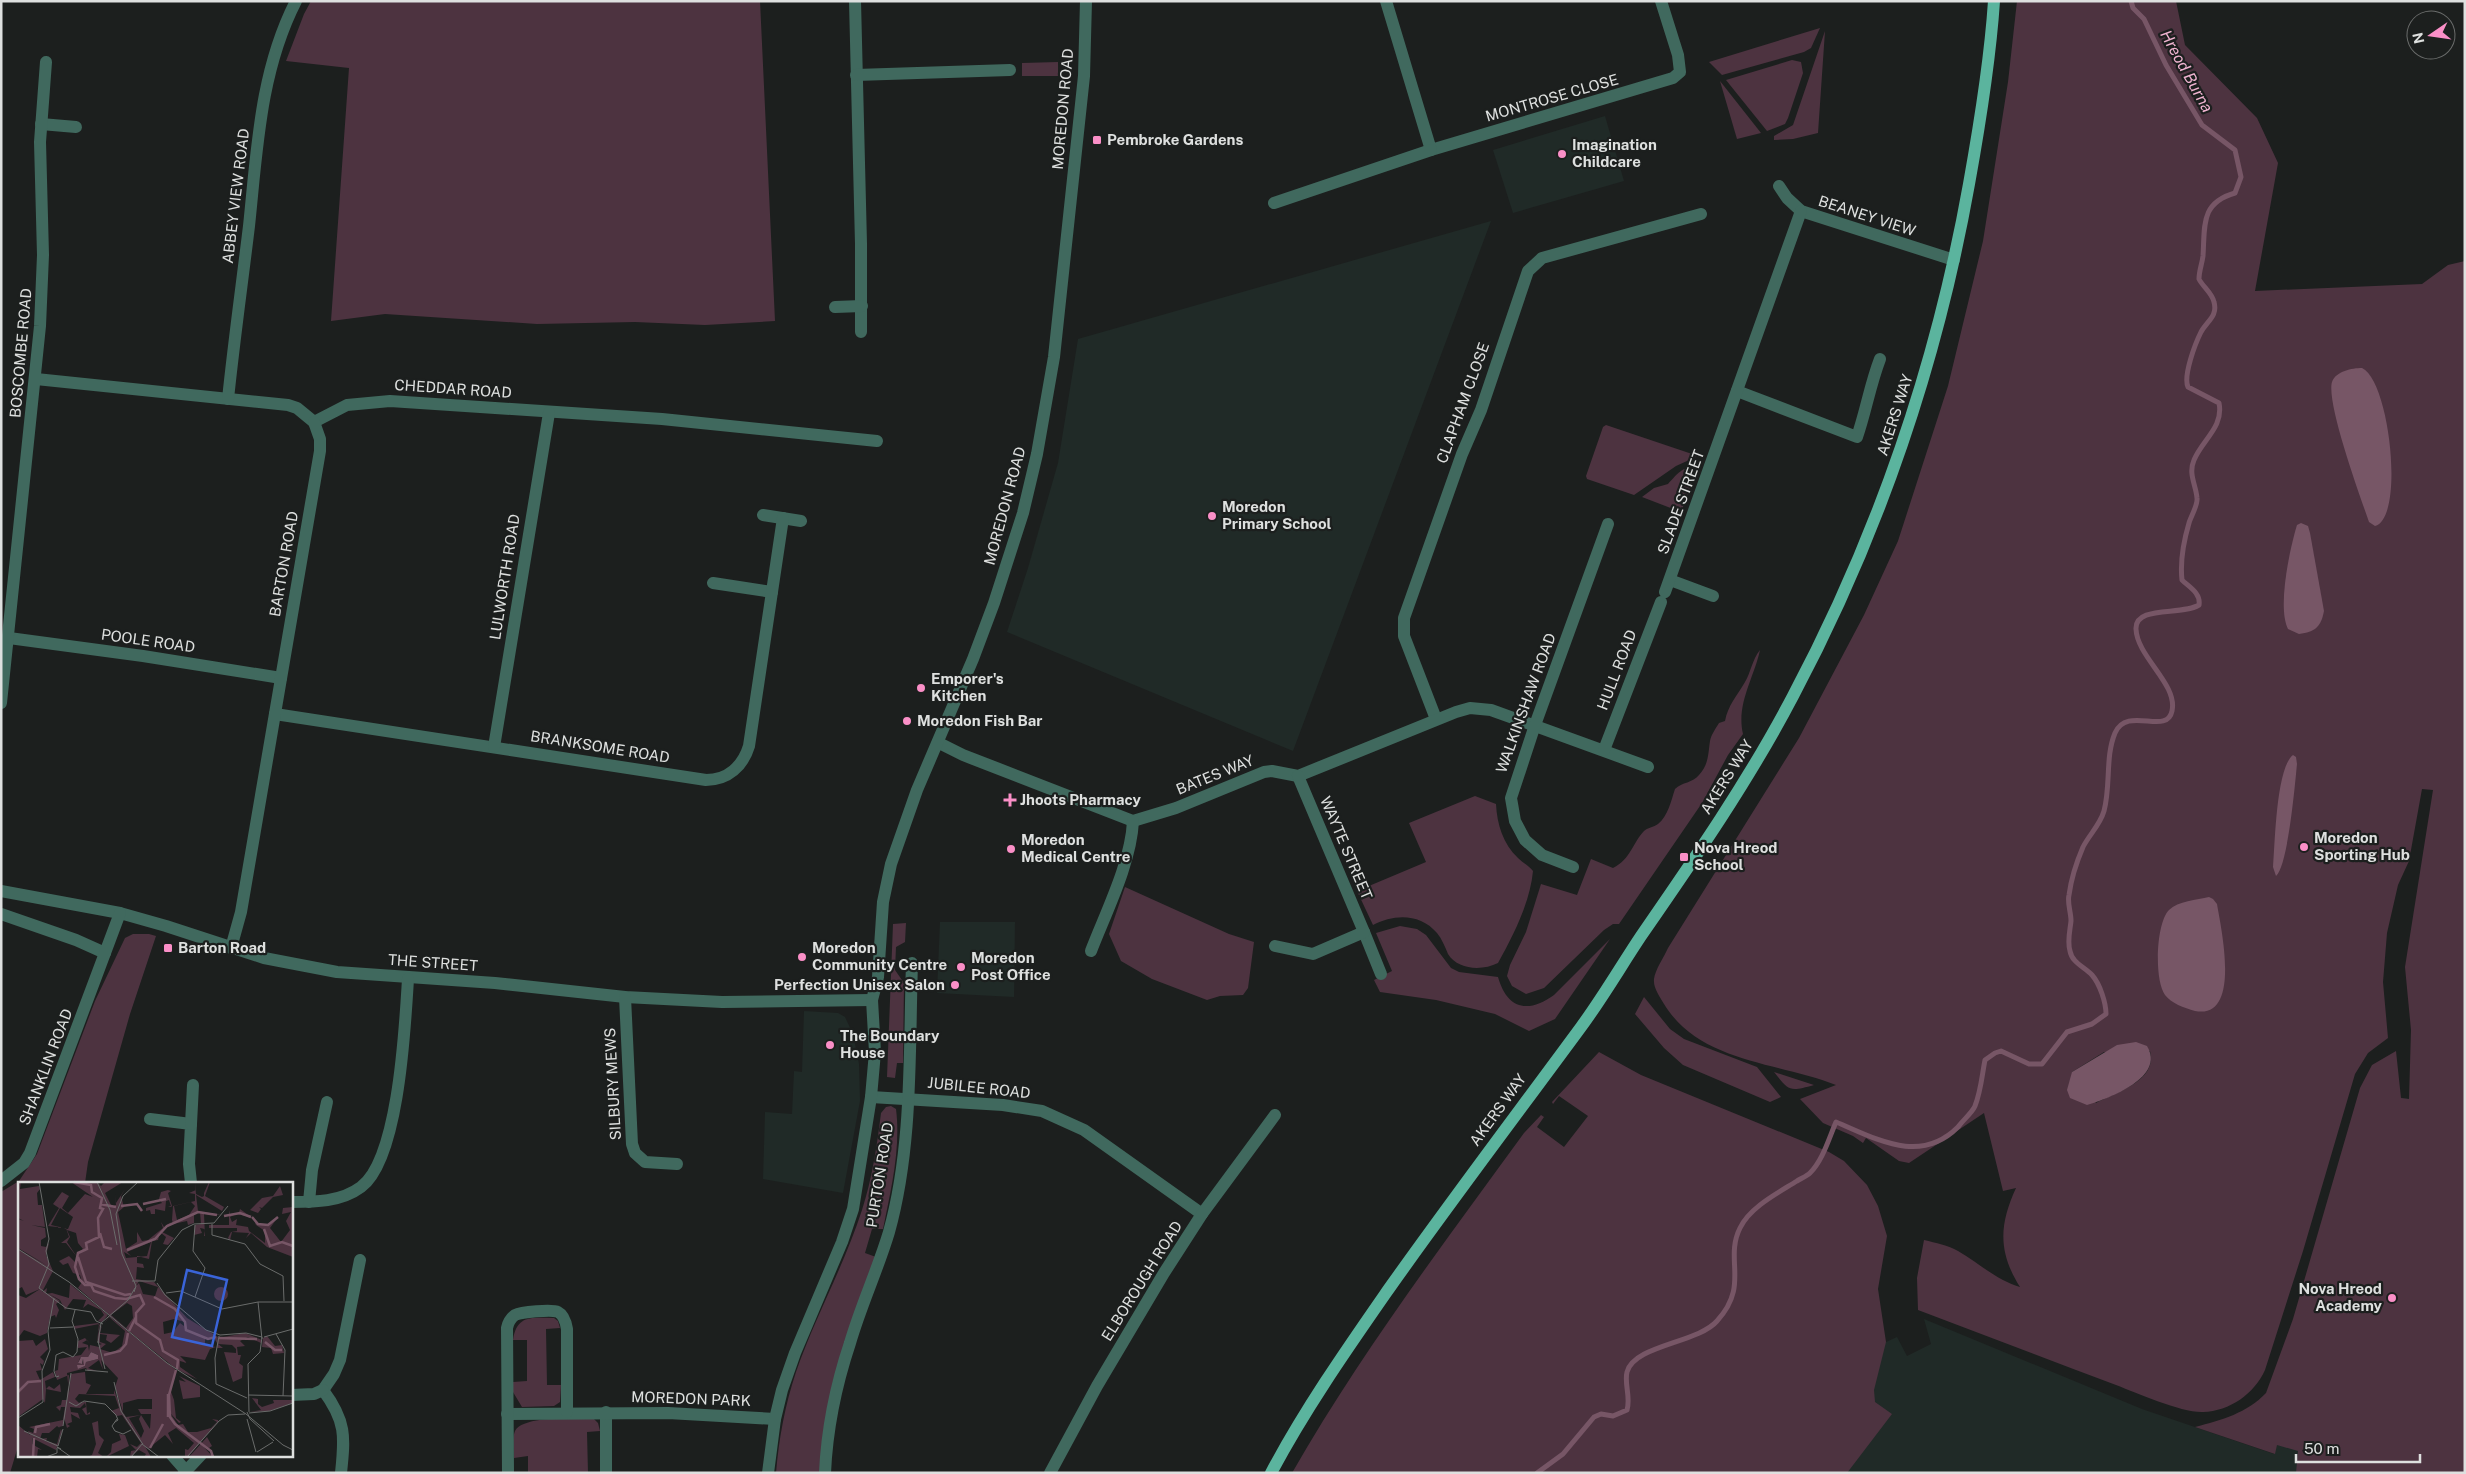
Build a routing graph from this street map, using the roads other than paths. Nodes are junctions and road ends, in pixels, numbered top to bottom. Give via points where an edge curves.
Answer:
1 (296, 1) edge
2 (855, 1) edge
3 (1086, 1) edge
4 (1386, 1) edge
5 (1661, 1) edge
6 (1994, 1) edge
7 (46, 62) dead end
8 (1010, 70) dead end
9 (856, 75) junction
10 (41, 124) junction
11 (76, 127) dead end
12 (1431, 150) junction
13 (1779, 186) dead end
14 (1274, 203) dead end
15 (1801, 211) junction
16 (1701, 214) dead end
17 (1954, 260) junction
18 (862, 306) junction
19 (835, 307) dead end
20 (861, 332) dead end
21 (1880, 360) dead end
22 (36, 379) junction
23 (1737, 391) junction
24 (228, 399) junction
25 (549, 413) junction
26 (314, 422) junction
27 (877, 441) dead end
28 (763, 514) dead end
29 (783, 518) junction
30 (801, 521) dead end
31 (1608, 524) dead end
32 (713, 583) dead end
33 (1665, 591) junction
34 (772, 592) junction
35 (1713, 596) dead end
36 (9, 638) junction
37 (281, 678) junction
38 (1, 703) edge
39 (275, 714) junction
40 (1436, 719) junction
41 (1535, 725) junction
42 (939, 743) junction
43 (494, 747) junction
44 (1604, 750) junction
45 (1648, 767) dead end
46 (1298, 776) junction
47 (1133, 821) junction
48 (1574, 867) dead end
49 (1, 891) edge
50 (120, 913) junction
51 (1, 914) edge
52 (1364, 932) junction
53 (1275, 946) dead end
54 (231, 948) junction
55 (1091, 952) dead end
56 (105, 953) junction
57 (912, 963) dead end
58 (1381, 974) dead end
59 (408, 979) junction
60 (625, 997) junction
61 (872, 1000) junction
62 (193, 1086) dead end
63 (871, 1097) junction
64 (908, 1098) junction
65 (327, 1102) dead end
66 (1276, 1115) dead end
67 (150, 1118) dead end
68 (191, 1124) junction
69 (677, 1164) dead end
70 (1, 1181) edge
71 (191, 1182) edge
72 (292, 1202) edge
73 (309, 1202) junction
74 (1202, 1214) junction
75 (360, 1260) dead end
76 (323, 1390) junction
77 (292, 1395) edge
78 (567, 1412) junction
79 (606, 1412) junction
80 (507, 1414) junction
81 (775, 1419) junction
82 (173, 1456) edge
83 (200, 1456) edge
84 (185, 1472) edge
85 (341, 1473) edge
86 (508, 1473) edge
87 (606, 1473) edge
88 (768, 1473) edge
89 (825, 1473) edge
90 (1050, 1473) edge
91 (1271, 1473) edge

1 - 24 street, ABBEY VIEW ROAD via 276,46 268,78
2 - 9 street
3 - 42 street, MOREDON ROAD via 1084,76 1054,358 1037,454 1023,513 999,588
4 - 12 street
5 - 12 street, MONTROSE CLOSE via 1678,55 1680,72 1673,78
6 - 17 main road, AKERS WAY via 1976,145
7 - 10 street, BOSCOMBE ROAD
8 - 9 street
9 - 18 street
10 - 11 street
10 - 22 street, BOSCOMBE ROAD via 43,278
12 - 14 street, MONTROSE CLOSE
13 - 15 street, BEANEY VIEW
15 - 17 street, BEANEY VIEW
15 - 23 street, SLADE STREET
16 - 40 street, CLAPHAM CLOSE via 1542,258 1528,271 1481,410 1462,454 1404,618 1404,636
17 - 91 main road, AKERS WAY via 1924,379 1878,514 1836,610 1778,723 1720,819 1602,997 1347,1349
18 - 19 street
18 - 20 street
21 - 23 street via 1857,436
22 - 24 street
22 - 36 street, BOSCOMBE ROAD
23 - 33 street, SLADE STREET
24 - 26 street via 288,405
25 - 26 street, CHEDDAR ROAD via 374,401 347,405
25 - 27 street, CHEDDAR ROAD via 715,423
25 - 43 street, LULWORTH ROAD
26 - 37 street, BARTON ROAD via 320,451
28 - 29 street
29 - 30 street
29 - 34 street, BRANKSOME ROAD
31 - 41 street, WALKINSHAW ROAD
32 - 34 street
33 - 35 street
33 - 44 street, HULL ROAD
34 - 43 street, BRANKSOME ROAD via 749,746 741,764 730,774 706,780
36 - 37 street, POOLE ROAD
36 - 38 street, BOSCOMBE ROAD
37 - 39 street, BARTON ROAD
39 - 43 street, BRANKSOME ROAD
39 - 54 street, BARTON ROAD via 241,912
40 - 41 street via 1462,709 1479,708
40 - 46 street
41 - 44 street
41 - 48 street, WALKINSHAW ROAD via 1512,797 1514,821 1525,840 1542,855
42 - 47 street
42 - 61 street, MOREDON ROAD via 910,807 891,864 882,909 878,976
44 - 45 street
46 - 47 street, BATES WAY via 1264,772 1176,808
46 - 52 street, WAYTE STREET
47 - 55 street via 1125,860
49 - 50 street, THE STREET
50 - 54 street, THE STREET
50 - 56 street, SHANKLIN ROAD
51 - 56 street
52 - 53 street via 1313,954
52 - 58 street, WAYTE STREET
54 - 59 street, THE STREET via 318,968
56 - 70 street, SHANKLIN ROAD via 30,1153 24,1163
57 - 64 street, PURTON ROAD
59 - 60 street, THE STREET via 495,983
59 - 73 street via 394,1105 381,1160 371,1178 361,1187 338,1198
60 - 61 street, THE STREET via 722,1002
60 - 69 street, SILBURY MEWS via 632,1144 635,1153 645,1162
61 - 63 street, PURTON ROAD via 875,1052
62 - 68 street
63 - 64 street, JUBILEE ROAD
63 - 81 street, PURTON ROAD via 853,1209 795,1353
64 - 74 street, JUBILEE ROAD via 1003,1105 1056,1117 1084,1130
64 - 89 street, PURTON ROAD via 903,1154 889,1231 835,1392
65 - 73 street via 312,1170
66 - 74 street, ELBOROUGH ROAD
67 - 68 street
68 - 71 street
72 - 73 street
74 - 90 street, ELBOROUGH ROAD via 1097,1386
75 - 76 street via 340,1360
76 - 77 street via 314,1394
76 - 85 street via 336,1408 343,1427
78 - 79 street, MOREDON PARK
78 - 80 street, MOREDON PARK
78 - 80 street via 566,1324 559,1312 551,1311 520,1313 509,1322
79 - 81 street, MOREDON PARK
79 - 87 street
80 - 86 street
81 - 88 street, PURTON ROAD
82 - 84 street
83 - 84 street

